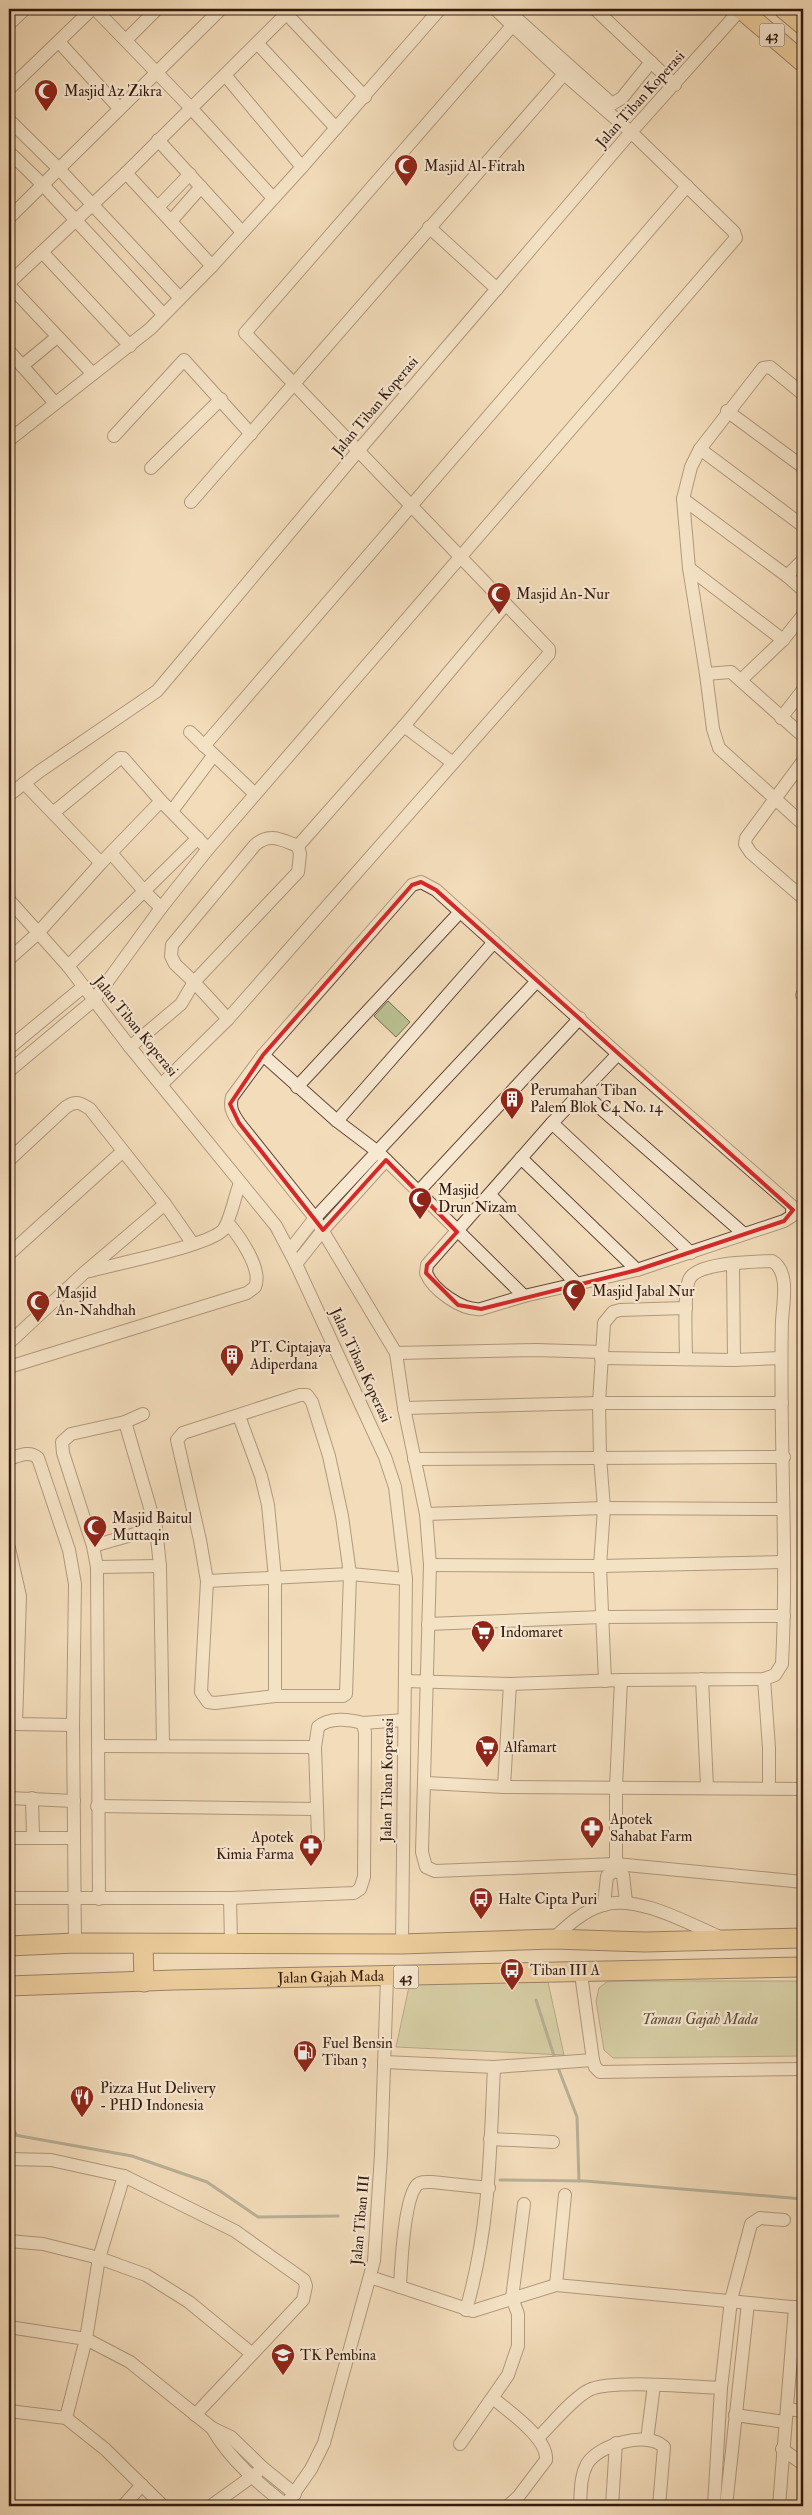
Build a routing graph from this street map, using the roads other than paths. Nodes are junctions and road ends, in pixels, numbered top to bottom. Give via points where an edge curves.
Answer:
1 (25, 9) edge
2 (94, 9) edge
3 (157, 9) edge
4 (221, 9) edge
5 (438, 9) edge
6 (495, 9) edge
7 (506, 9) edge
8 (594, 9) edge
9 (741, 9) edge
10 (784, 9) edge
11 (284, 11) edge
12 (9, 24) edge
13 (803, 25) edge
14 (512, 26) junction
15 (126, 40) junction
16 (58, 42) junction
17 (258, 44) junction
18 (651, 62) junction
19 (803, 62) edge
20 (157, 72) junction
21 (564, 74) junction
22 (225, 75) junction
23 (675, 85) junction
24 (9, 89) edge
25 (365, 97) junction
26 (119, 108) junction
27 (191, 108) junction
28 (9, 120) edge
29 (336, 128) junction
30 (631, 132) junction
31 (158, 140) junction
32 (9, 152) edge
33 (302, 167) junction
34 (59, 169) junction
35 (126, 173) junction
36 (190, 174) junction
37 (43, 185) junction
38 (686, 186) junction
39 (201, 187) junction
40 (273, 198) junction
41 (92, 204) junction
42 (158, 207) junction
43 (9, 218) edge
44 (75, 220) junction
45 (171, 221) junction
46 (429, 227) junction
47 (242, 232) junction
48 (42, 252) junction
49 (212, 266) junction
50 (9, 284) edge
51 (496, 289) junction
52 (172, 306) junction
53 (57, 337) junction
54 (130, 346) junction
55 (9, 351) edge
56 (22, 366) junction
57 (93, 374) junction
58 (294, 385) junction
59 (803, 394) edge
60 (221, 399) junction
61 (55, 403) junction
62 (728, 412) junction
63 (251, 434) junction
64 (10, 435) edge
65 (114, 436) dead end
66 (700, 450) junction
67 (358, 451) junction
68 (803, 467) edge
69 (151, 468) dead end
70 (683, 499) junction
71 (191, 502) dead end
72 (412, 507) junction
73 (803, 526) edge
74 (461, 556) junction
75 (803, 560) edge
76 (689, 568) junction
77 (787, 576) junction
78 (803, 590) edge
79 (505, 605) junction
80 (803, 615) edge
81 (784, 640) junction
82 (706, 674) junction
83 (741, 680) junction
84 (803, 690) edge
85 (781, 718) junction
86 (404, 726) junction
87 (190, 732) dead end
88 (803, 736) edge
89 (204, 746) junction
90 (213, 756) junction
91 (803, 761) edge
92 (453, 763) junction
93 (24, 783) junction
94 (254, 794) junction
95 (9, 795) edge
96 (775, 800) junction
97 (161, 801) junction
98 (172, 811) junction
99 (53, 814) junction
100 (803, 824) edge
101 (198, 838) junction
102 (298, 846) junction
103 (208, 849) junction
104 (111, 853) junction
105 (101, 863) junction
106 (145, 892) junction
107 (803, 898) edge
108 (9, 900) edge
109 (161, 908) junction
110 (460, 912) junction
111 (37, 934) junction
112 (494, 942) junction
113 (9, 960) edge
114 (68, 966) junction
115 (537, 981) junction
116 (194, 982) junction
117 (83, 987) junction
118 (94, 1000) junction
119 (580, 1018) junction
120 (228, 1019) junction
121 (130, 1047) junction
122 (9, 1048) edge
123 (618, 1054) junction
124 (263, 1055) junction
125 (9, 1071) edge
126 (162, 1084) junction
127 (297, 1087) junction
128 (582, 1092) junction
129 (336, 1121) junction
130 (552, 1123) junction
131 (122, 1152) junction
132 (382, 1156) junction
133 (521, 1158) junction
134 (9, 1160) edge
135 (240, 1182) junction
136 (419, 1191) junction
137 (490, 1196) junction
138 (165, 1204) junction
139 (315, 1218) junction
140 (228, 1223) junction
141 (323, 1230) junction
142 (457, 1232) junction
143 (744, 1234) junction
144 (193, 1244) junction
145 (290, 1250) junction
146 (691, 1253) junction
147 (9, 1254) edge
148 (296, 1264) junction
149 (733, 1264) junction
150 (637, 1270) junction
151 (85, 1272) junction
152 (576, 1283) junction
153 (524, 1296) junction
154 (686, 1308) junction
155 (9, 1343) edge
156 (396, 1353) junction
157 (602, 1355) junction
158 (686, 1358) junction
159 (781, 1358) junction
160 (734, 1360) junction
161 (9, 1367) edge
162 (599, 1403) junction
163 (782, 1403) junction
164 (404, 1408) junction
165 (143, 1414) dead end
166 (239, 1416) junction
167 (125, 1422) junction
168 (600, 1457) junction
169 (784, 1457) junction
170 (414, 1459) junction
171 (9, 1460) edge
172 (604, 1508) junction
173 (783, 1509) junction
174 (426, 1514) junction
175 (156, 1528) junction
176 (93, 1546) junction
177 (9, 1548) edge
178 (783, 1562) junction
179 (430, 1565) junction
180 (160, 1566) junction
181 (600, 1566) junction
182 (97, 1567) junction
183 (350, 1574) junction
184 (275, 1578) junction
185 (406, 1579) junction
186 (207, 1581) junction
187 (784, 1616) junction
188 (602, 1617) junction
189 (428, 1624) junction
190 (14, 1665) edge
191 (702, 1679) junction
192 (621, 1680) junction
193 (764, 1680) junction
194 (405, 1681) junction
195 (605, 1681) junction
196 (426, 1682) junction
197 (510, 1684) junction
198 (275, 1696) junction
199 (404, 1720) junction
200 (363, 1723) junction
201 (12, 1724) edge
202 (73, 1725) junction
203 (163, 1745) junction
204 (98, 1746) junction
205 (315, 1747) junction
206 (426, 1784) junction
207 (504, 1787) junction
208 (616, 1787) junction
209 (708, 1787) junction
210 (769, 1788) junction
211 (803, 1789) edge
212 (9, 1798) edge
213 (32, 1798) junction
214 (74, 1801) junction
215 (97, 1806) junction
216 (316, 1809) junction
217 (33, 1837) junction
218 (9, 1838) edge
219 (74, 1838) junction
220 (318, 1838) dead end
221 (616, 1867) junction
222 (803, 1882) edge
223 (9, 1898) edge
224 (74, 1898) junction
225 (230, 1898) junction
226 (99, 1899) junction
227 (626, 1902) junction
228 (604, 1905) junction
229 (803, 1938) edge
230 (553, 1939) junction
231 (726, 1940) junction
232 (231, 1942) junction
233 (645, 1942) junction
234 (75, 1943) junction
235 (143, 1944) junction
236 (402, 1944) junction
237 (9, 1946) edge
238 (803, 1967) edge
239 (647, 1970) junction
240 (581, 1974) junction
241 (387, 1978) junction
242 (144, 1982) junction
243 (9, 1986) edge
244 (593, 2060) junction
245 (384, 2062) junction
246 (494, 2067) junction
247 (803, 2069) edge
248 (490, 2139) junction
249 (552, 2142) dead end
250 (9, 2159) edge
251 (124, 2176) junction
252 (489, 2188) junction
253 (566, 2195) dead end
254 (524, 2204) dead end
255 (784, 2220) dead end
256 (9, 2241) edge
257 (99, 2258) junction
258 (370, 2277) junction
259 (556, 2285) junction
260 (400, 2286) junction
261 (512, 2298) junction
262 (731, 2300) junction
263 (748, 2303) junction
264 (799, 2308) edge
265 (466, 2310) junction
266 (9, 2327) edge
267 (86, 2340) junction
268 (251, 2354) junction
269 (798, 2358) edge
270 (654, 2385) junction
271 (721, 2388) junction
272 (493, 2398) junction
273 (787, 2409) junction
274 (9, 2411) edge
275 (803, 2411) edge
276 (195, 2414) junction
277 (735, 2415) junction
278 (66, 2418) junction
279 (785, 2422) junction
280 (212, 2428) junction
281 (538, 2438) junction
282 (647, 2440) junction
283 (616, 2443) junction
284 (460, 2444) dead end
285 (782, 2450) junction
286 (803, 2464) edge
287 (263, 2468) junction
288 (252, 2477) junction
289 (142, 2485) junction
290 (295, 2494) junction
291 (519, 2502) edge
292 (123, 2506) edge
293 (163, 2506) edge
294 (211, 2506) edge
295 (286, 2506) edge
296 (508, 2506) edge
297 (580, 2506) edge
298 (612, 2506) edge
299 (659, 2506) edge
300 (714, 2506) edge
301 (726, 2506) edge
302 (780, 2506) edge

1 - 12 street
2 - 15 street
2 - 16 street
3 - 15 street
4 - 20 street
5 - 25 street
6 - 14 street
7 - 18 street via 612,104 622,98
8 - 18 street
9 - 19 highway, 43
9 - 23 street, Jalan Tiban Koperasi
10 - 13 highway, 43
11 - 17 street
11 - 25 street
14 - 21 street
14 - 58 street via 245,332
15 - 20 street
16 - 24 street
16 - 26 street
17 - 22 street
17 - 29 street
18 - 23 street
20 - 26 street
20 - 27 street
21 - 30 street
21 - 46 street
22 - 27 street
22 - 33 street
23 - 30 street, Jalan Tiban Koperasi
25 - 29 street
26 - 34 street
27 - 31 street
27 - 40 street
28 - 34 street
29 - 33 street
30 - 38 street
30 - 51 street, Jalan Tiban Koperasi
31 - 35 street
31 - 36 street
32 - 37 street
33 - 40 street
34 - 37 street
34 - 41 street
35 - 41 street
35 - 42 street
36 - 39 street
36 - 42 street
37 - 43 street
37 - 44 street
38 - 72 street
38 - 74 street via 734,232 736,238
39 - 45 street
39 - 47 street
40 - 47 street
41 - 44 street
41 - 52 street via 169,286
42 - 45 street
44 - 48 street
44 - 52 street
45 - 49 street
46 - 51 street
46 - 58 street
47 - 49 street
48 - 50 street
48 - 54 street
49 - 52 street
50 - 53 street
51 - 67 street, Jalan Tiban Koperasi
52 - 54 street
53 - 56 street
53 - 57 street
54 - 57 street
55 - 56 street
56 - 61 street
57 - 61 street
58 - 63 street
58 - 67 street
59 - 62 street via 766,367 760,370
60 - 63 street
60 - 65 street via 184,360
60 - 69 street
61 - 64 street
62 - 66 street
62 - 68 street
63 - 71 street
66 - 70 street via 691,466
66 - 73 street
67 - 72 street
67 - 93 street, Jalan Tiban Koperasi via 157,691
70 - 76 street
70 - 77 street
72 - 74 street
72 - 89 street
74 - 79 street
74 - 94 street
75 - 77 street
76 - 81 street
76 - 82 street
77 - 78 street
79 - 86 street
79 - 92 street via 548,649 549,654
80 - 81 street
81 - 83 street
82 - 83 street via 731,672
82 - 96 street via 713,729 719,748
83 - 85 street
84 - 85 street
85 - 88 street
86 - 92 street
86 - 102 street
87 - 89 street
89 - 90 street
90 - 94 street
90 - 98 street
91 - 96 street
92 - 120 street
93 - 95 street, Jalan Tiban Koperasi
93 - 99 street
94 - 103 street
96 - 100 street
96 - 107 street via 746,838 745,844 750,853
97 - 98 street
97 - 99 street via 120,758
97 - 104 street
98 - 101 street
99 - 105 street
101 - 103 street
101 - 106 street
102 - 116 street via 298,872
102 - 116 street via 272,837 262,839 172,945 174,964
103 - 109 street
104 - 105 street
104 - 106 street
105 - 111 street
106 - 109 street
106 - 114 street
108 - 111 street, Jalan Tiban Koperasi
109 - 118 street
110 - 112 street
110 - 124 street via 427,883 412,885
110 - 127 street
111 - 113 street
111 - 114 street, Jalan Tiban Koperasi
112 - 115 street
112 - 129 street
114 - 117 street, Jalan Tiban Koperasi
115 - 119 street
115 - 132 street
116 - 120 street
116 - 121 street via 180,1004
117 - 118 street, Jalan Tiban Koperasi
117 - 122 street
118 - 121 street, Jalan Tiban Koperasi
118 - 125 street
119 - 123 street
119 - 136 street
120 - 126 street
121 - 126 street, Jalan Tiban Koperasi
123 - 128 street
123 - 143 street via 792,1206 792,1216 788,1219
124 - 127 street
124 - 139 street via 232,1097 232,1112
126 - 135 street, Jalan Tiban Koperasi
127 - 129 street
128 - 130 street
128 - 143 street
129 - 132 street
130 - 133 street
130 - 146 street
131 - 134 street via 90,1110 79,1102 72,1103
131 - 138 street
131 - 147 street
132 - 136 street
132 - 139 street
132 - 141 street
133 - 137 street
133 - 150 street
135 - 140 street via 232,1200
135 - 145 street, Jalan Tiban Koperasi via 270,1217
136 - 142 street
137 - 142 street
137 - 152 street
138 - 144 street
138 - 151 street
139 - 141 street
139 - 145 street
140 - 144 street via 222,1232
140 - 161 street via 246,1248 256,1276 254,1287 247,1293
141 - 148 street
141 - 156 street
142 - 153 street
142 - 153 street via 426,1265 426,1273 432,1282 458,1305 473,1310
143 - 146 street
144 - 151 street
145 - 148 street, Jalan Tiban Koperasi
146 - 150 street
148 - 185 street, Jalan Tiban Koperasi via 385,1457 395,1487
149 - 154 street via 694,1274 686,1285
149 - 159 street via 772,1261 781,1269
149 - 160 street
150 - 152 street
151 - 155 street
152 - 153 street
154 - 157 street via 613,1312 604,1323
154 - 158 street
156 - 157 street via 536,1350
156 - 164 street
157 - 158 street
157 - 162 street
158 - 160 street
159 - 160 street
159 - 163 street
162 - 163 street
162 - 164 street
162 - 168 street
163 - 169 street
164 - 170 street
165 - 167 street
166 - 183 street via 300,1395 309,1396 329,1456
166 - 184 street via 266,1492
166 - 186 street via 183,1433 177,1440
167 - 175 street
167 - 176 street via 71,1434 62,1442
168 - 169 street
168 - 170 street
168 - 172 street
169 - 173 street
170 - 174 street
171 - 202 street via 27,1454 38,1458 71,1558 76,1584
172 - 173 street
172 - 174 street
172 - 181 street
173 - 178 street
174 - 179 street
175 - 176 street
175 - 180 street
176 - 182 street
177 - 190 street via 20,1596
178 - 181 street
178 - 187 street
179 - 181 street
179 - 189 street
180 - 182 street
180 - 203 street
181 - 188 street
182 - 204 street
183 - 184 street
183 - 185 street
183 - 198 street via 346,1694
184 - 186 street
184 - 198 street
185 - 194 street, Jalan Tiban Koperasi
186 - 198 street via 202,1692 205,1698 215,1703
187 - 188 street
187 - 193 street via 782,1664 775,1675
188 - 189 street
188 - 195 street
189 - 196 street
190 - 201 street
191 - 192 street
191 - 193 street
191 - 209 street
192 - 195 street
192 - 208 street
193 - 210 street
194 - 196 street
194 - 199 street, Jalan Tiban Koperasi
195 - 197 street
196 - 197 street
196 - 206 street
197 - 207 street
199 - 200 street
199 - 236 street, Jalan Tiban Koperasi
200 - 205 street via 340,1720 320,1724
200 - 225 street via 364,1877 360,1890 347,1895
201 - 202 street
202 - 214 street
203 - 204 street
203 - 205 street
204 - 215 street
205 - 216 street
206 - 207 street
206 - 221 street via 422,1852 423,1861 429,1869
207 - 208 street
208 - 209 street
208 - 221 street
209 - 210 street
210 - 211 street
212 - 213 street
213 - 214 street
213 - 217 street
214 - 219 street
215 - 216 street
215 - 226 street
216 - 220 street
217 - 218 street
217 - 219 street
219 - 224 street
221 - 222 street
221 - 227 street via 623,1875
221 - 228 street via 606,1876
223 - 224 street
224 - 226 street
224 - 234 street
225 - 226 street
225 - 232 street
227 - 228 street
227 - 231 street via 644,1906
228 - 230 street via 576,1919
229 - 231 highway, 43
230 - 233 highway, 43
230 - 236 highway, 43
231 - 233 highway, 43
232 - 235 highway, 43
232 - 236 highway, 43
233 - 239 highway
234 - 235 highway, 43
234 - 237 highway, 43
235 - 242 highway
238 - 239 highway, Jalan Gajah Mada / 43
239 - 240 highway, Jalan Gajah Mada / 43
240 - 241 highway, Jalan Gajah Mada / 43
240 - 244 street
241 - 242 highway, Jalan Gajah Mada / 43
241 - 245 street, Jalan Tiban III
242 - 243 highway, Jalan Gajah Mada / 43
244 - 246 street
244 - 247 street via 597,2070 606,2073
245 - 246 street
245 - 258 street, Jalan Tiban III via 379,2191
246 - 248 street
248 - 249 street
248 - 252 street
250 - 251 street via 52,2160
251 - 257 street
251 - 268 street via 235,2232 304,2280 303,2300
252 - 260 street via 432,2182 417,2185 409,2202
252 - 265 street via 485,2227
253 - 259 street
254 - 261 street
255 - 262 street via 760,2218 751,2224
256 - 257 street via 43,2244
257 - 267 street
257 - 268 street via 164,2285 208,2316
258 - 260 street
258 - 290 street, Jalan Tiban III via 326,2436 311,2470
259 - 261 street
259 - 262 street
260 - 265 street
261 - 265 street via 473,2311
261 - 272 street via 518,2314 518,2346 508,2376
262 - 263 street
262 - 271 street
263 - 264 street
263 - 277 street
264 - 269 street
266 - 267 street
267 - 276 street via 143,2370
267 - 278 street
268 - 276 street
269 - 273 street
270 - 271 street
270 - 281 street via 612,2385 589,2390
270 - 282 street
271 - 300 street
272 - 281 street
272 - 284 street
273 - 275 street
273 - 279 street
274 - 278 street
276 - 280 street
277 - 279 street
277 - 301 street
278 - 289 street via 105,2449
279 - 285 street
280 - 287 street via 232,2436
280 - 288 street via 223,2446
281 - 291 street via 546,2449 546,2460
282 - 283 street
282 - 299 street via 664,2447
283 - 297 street via 594,2455 587,2464
283 - 298 street
285 - 286 street
285 - 302 street
287 - 288 street
287 - 290 street
288 - 294 street
288 - 295 street
289 - 292 street
289 - 293 street
290 - 295 street, Jalan Tiban III
291 - 296 street

